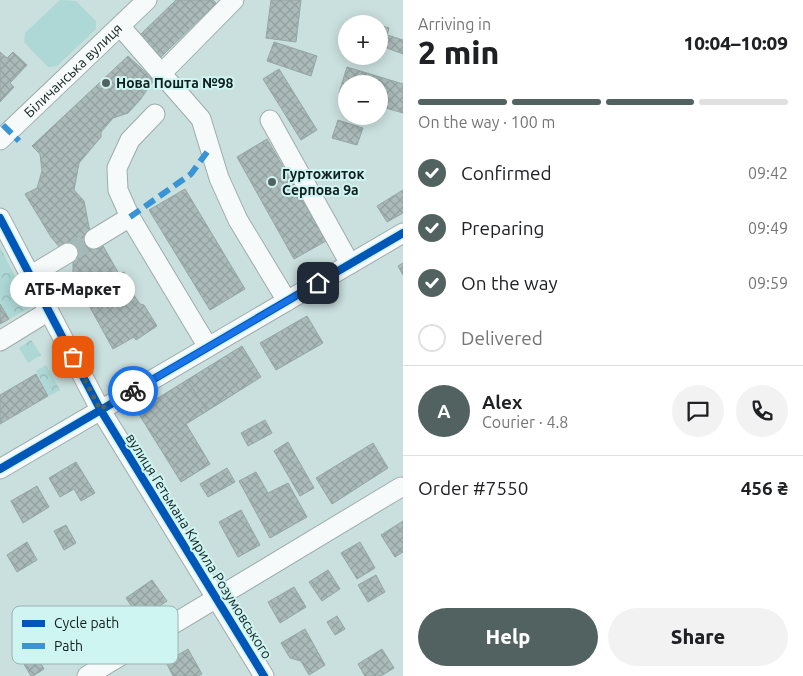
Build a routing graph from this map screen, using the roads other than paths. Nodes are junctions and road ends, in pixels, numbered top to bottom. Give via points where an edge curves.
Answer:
1 (147, 0) edge
2 (234, 0) edge
3 (120, 26) junction
4 (162, 73) junction
5 (155, 114) dead end
6 (270, 120) dead end
7 (0, 140) edge
8 (130, 217) junction
9 (0, 218) edge
10 (403, 233) edge
11 (94, 240) tunnel mouth
12 (68, 253) tunnel mouth
13 (350, 264) junction
14 (30, 276) junction
15 (287, 301) junction
16 (39, 317) dead end
17 (0, 341) edge
18 (208, 347) junction
19 (100, 409) junction
20 (0, 469) edge
21 (401, 486) dead end
22 (217, 598) junction
23 (178, 621) edge
24 (107, 664) edge
25 (87, 676) edge
26 (264, 676) edge

1 - 3 street, Біличанська вулиця
2 - 4 street
3 - 4 street
3 - 7 street, Біличанська вулиця
4 - 15 street via 201,118 219,178 238,220
5 - 8 street via 130,140 118,168 118,190
6 - 13 street
8 - 11 street
8 - 18 street
9 - 14 street, вулиця Гетьмана Кирила Розумовського
10 - 13 street
12 - 14 street
13 - 15 street
14 - 19 street, вулиця Гетьмана Кирила Розумовського
15 - 18 street
16 - 17 street
18 - 19 street
19 - 20 street
19 - 22 street, вулиця Гетьмана Кирила Розумовського
21 - 22 street
22 - 23 street
22 - 26 street, вулиця Гетьмана Кирила Розумовського
24 - 25 street

